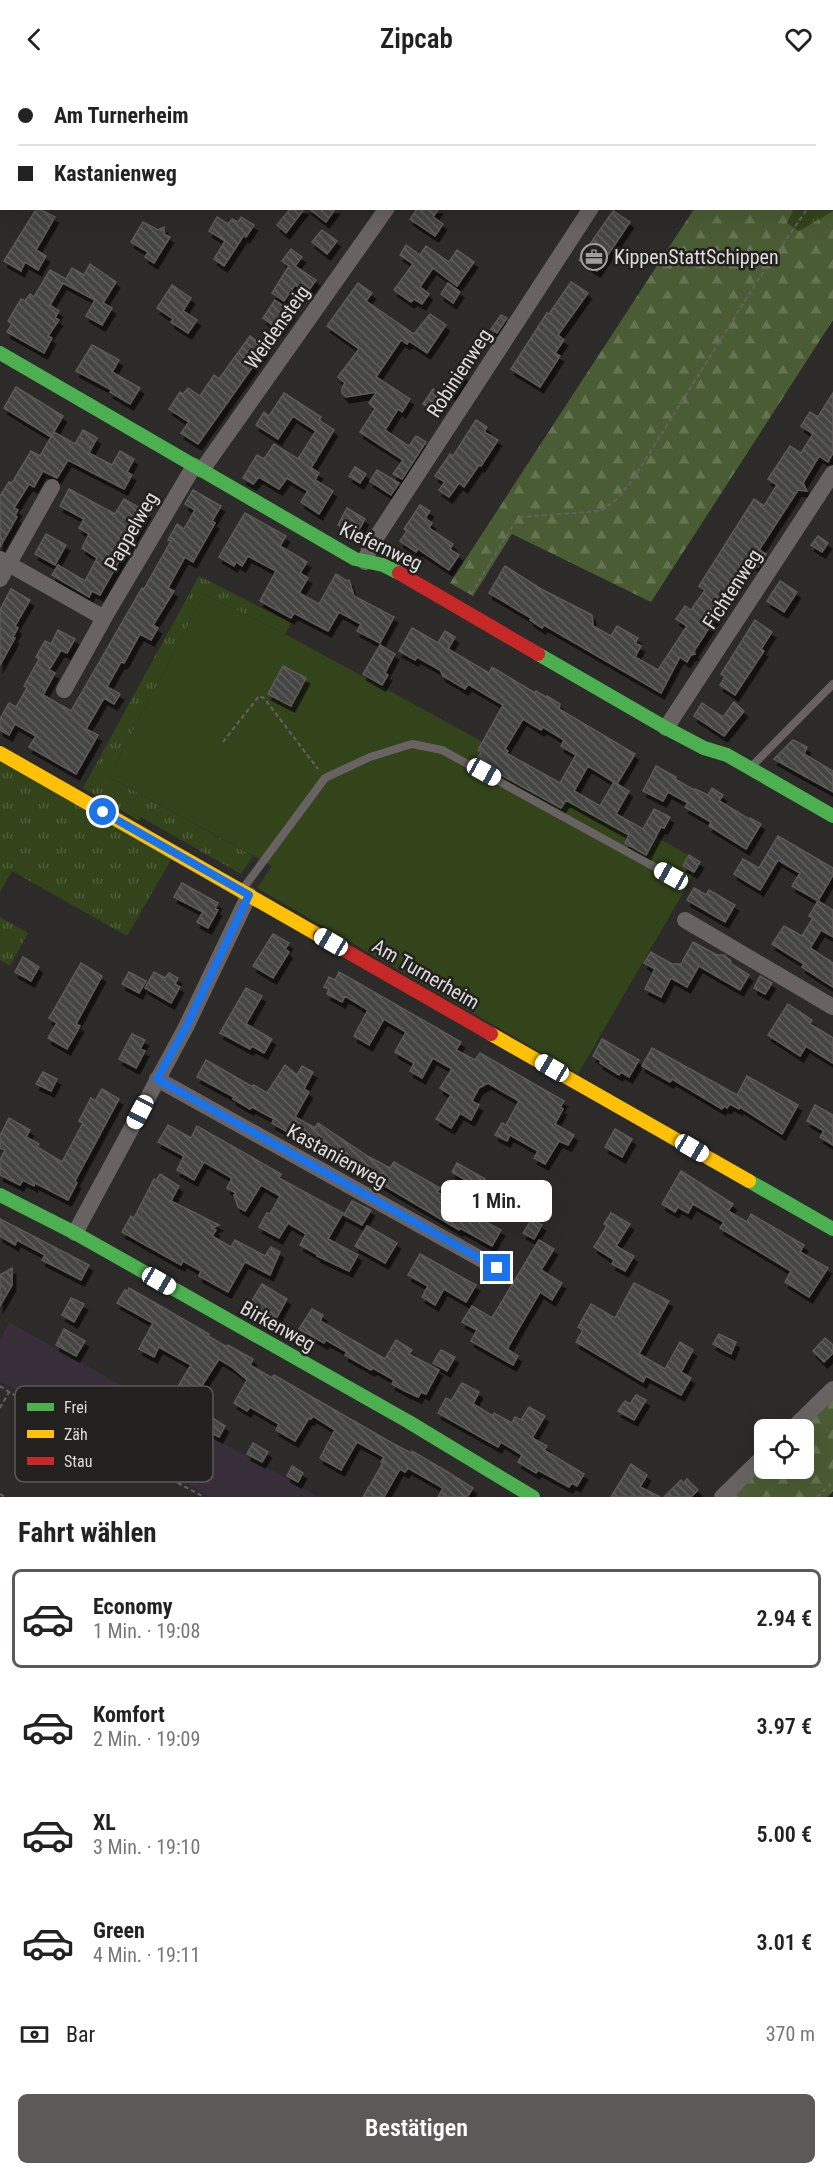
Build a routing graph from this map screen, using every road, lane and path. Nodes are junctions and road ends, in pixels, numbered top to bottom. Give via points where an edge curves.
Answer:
1 (386, 210) edge
2 (590, 210) edge
3 (807, 210) edge
4 (0, 353) edge
5 (198, 468) junction
6 (833, 473) edge
7 (52, 488) dead end
8 (4, 561) edge
9 (365, 562) junction
10 (0, 579) edge
11 (461, 609) junction
12 (104, 618) junction
13 (833, 684) edge
14 (64, 690) dead end
15 (666, 728) junction
16 (223, 742) dead end
17 (0, 753) edge
18 (749, 768) junction
19 (325, 778) junction
20 (833, 816) edge
21 (671, 876) dead end
22 (246, 893) junction
23 (685, 920) dead end
24 (833, 1007) edge
25 (157, 1079) junction
26 (0, 1195) edge
27 (833, 1229) edge
28 (75, 1233) junction
29 (497, 1268) dead end
30 (0, 1386) edge
31 (833, 1389) edge
32 (9, 1392) junction
33 (15, 1395) edge
34 (0, 1408) edge
35 (803, 1419) edge
36 (754, 1466) edge
37 (176, 1482) edge
38 (833, 1482) edge
39 (0, 1494) edge
40 (5, 1497) edge
41 (204, 1497) edge
42 (533, 1497) edge
43 (722, 1497) edge
44 (817, 1497) edge

1 - 5 street, Weidensteig
2 - 9 street, Robinienweg via 370,548
3 - 11 path via 616,500 600,511 522,517
4 - 5 street, Kiefernweg
5 - 9 street, Kiefernweg
5 - 12 street, Pappelweg
6 - 15 street, Fichtenweg
7 - 8 street
8 - 10 street
8 - 12 street
9 - 11 street, Kiefernweg via 383,565
11 - 15 street, Kiefernweg
12 - 14 street, Pappelweg
13 - 18 lane
15 - 18 street, Kiefernweg
16 - 19 path via 259,696
17 - 22 street, Am Turnerheim
18 - 20 street, Kiefernweg
19 - 21 lane via 370,757 412,744 442,750
19 - 22 lane
22 - 25 street via 186,1027
22 - 27 street, Am Turnerheim
23 - 24 street
25 - 28 street
25 - 29 street, Kastanienweg
26 - 28 street, Birkenweg
28 - 42 street, Birkenweg via 409,1422
30 - 32 path
31 - 35 street
32 - 33 path
32 - 34 path
36 - 43 street
37 - 41 path
38 - 44 path
39 - 40 path

